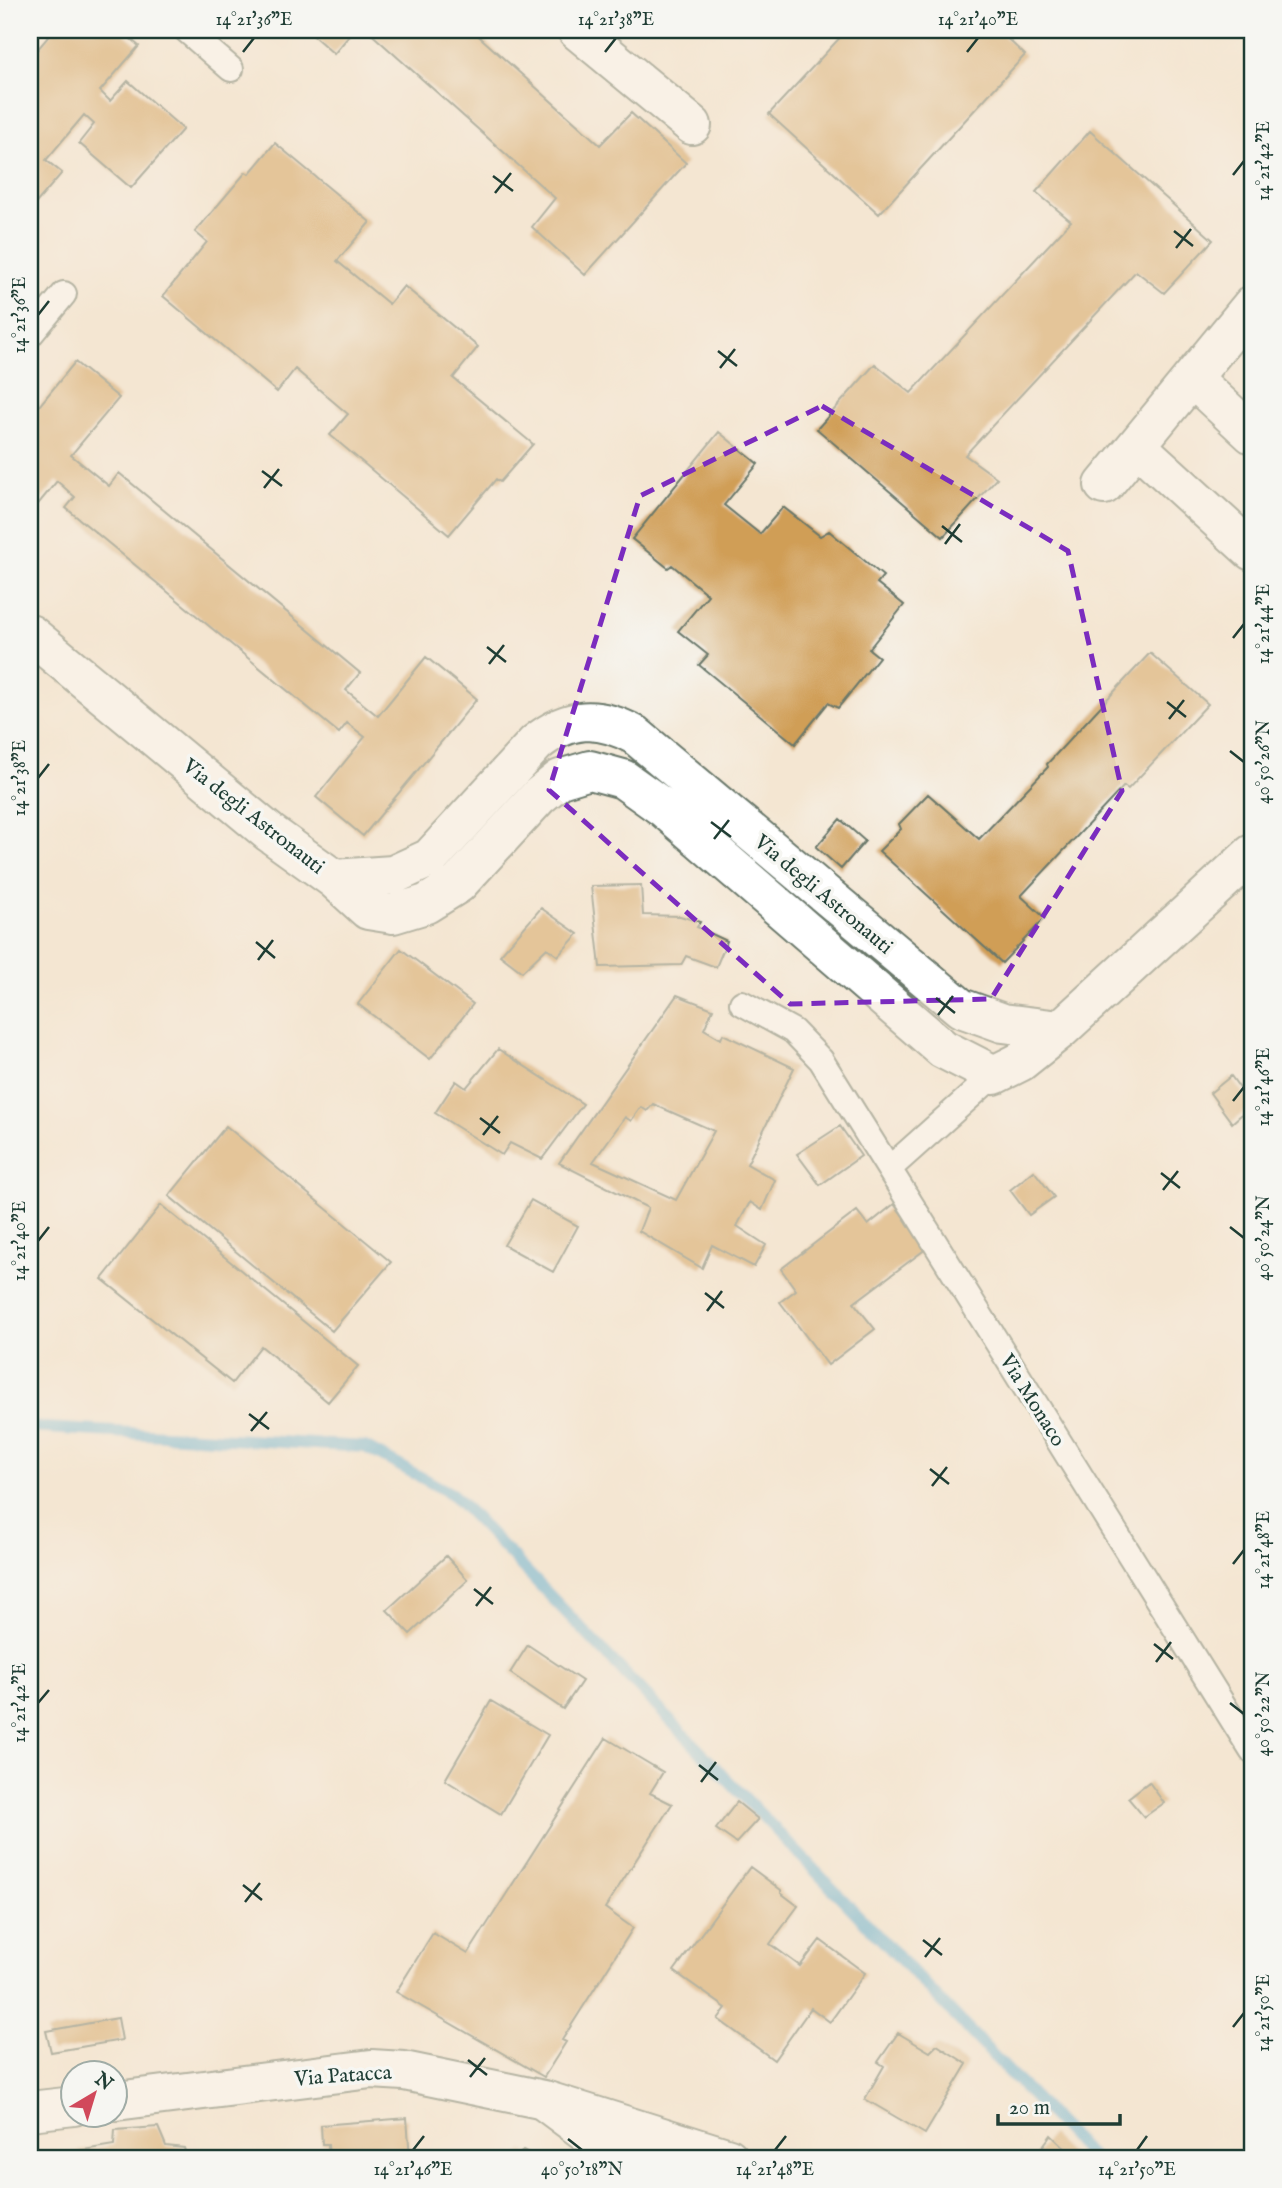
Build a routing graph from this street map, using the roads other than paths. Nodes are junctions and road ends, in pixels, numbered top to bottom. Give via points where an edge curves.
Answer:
1 (186, 30) edge
2 (578, 30) edge
3 (231, 69) dead end
4 (692, 125) dead end
5 (64, 294) dead end
6 (1252, 305) edge
7 (30, 335) edge
8 (1192, 378) junction
9 (1252, 434) edge
10 (1137, 446) junction
11 (1104, 485) dead end
12 (1252, 551) edge
13 (30, 634) edge
14 (1252, 854) edge
15 (334, 879) junction
16 (742, 1003) dead end
17 (1060, 1030) junction
18 (995, 1075) junction
19 (889, 1169) junction
20 (1252, 1751) edge
21 (130, 2099) edge
22 (544, 2100) junction
23 (60, 2108) edge
24 (30, 2111) edge
25 (621, 2158) edge
26 (729, 2158) edge

1 - 3 lane
2 - 4 street
5 - 7 lane
6 - 8 street
8 - 9 street
8 - 10 street
10 - 11 street
10 - 12 street
13 - 15 street, Via degli Astronauti via 270,833
14 - 17 street
15 - 17 street, Via degli Astronauti via 393,875 430,858 551,731 567,723 603,722 635,735 961,1008 1003,1023
15 - 18 street via 368,910 393,914 426,904 458,884 560,779 590,770 623,779 665,809 943,1049
16 - 19 lane, Via Monaco via 793,1031 821,1060
17 - 18 street via 1020,1062
18 - 19 lane
19 - 20 lane, Via Monaco
21 - 22 street, Via Patacca via 371,2069 404,2071
22 - 25 street
22 - 26 street, Via Patacca
23 - 24 street

